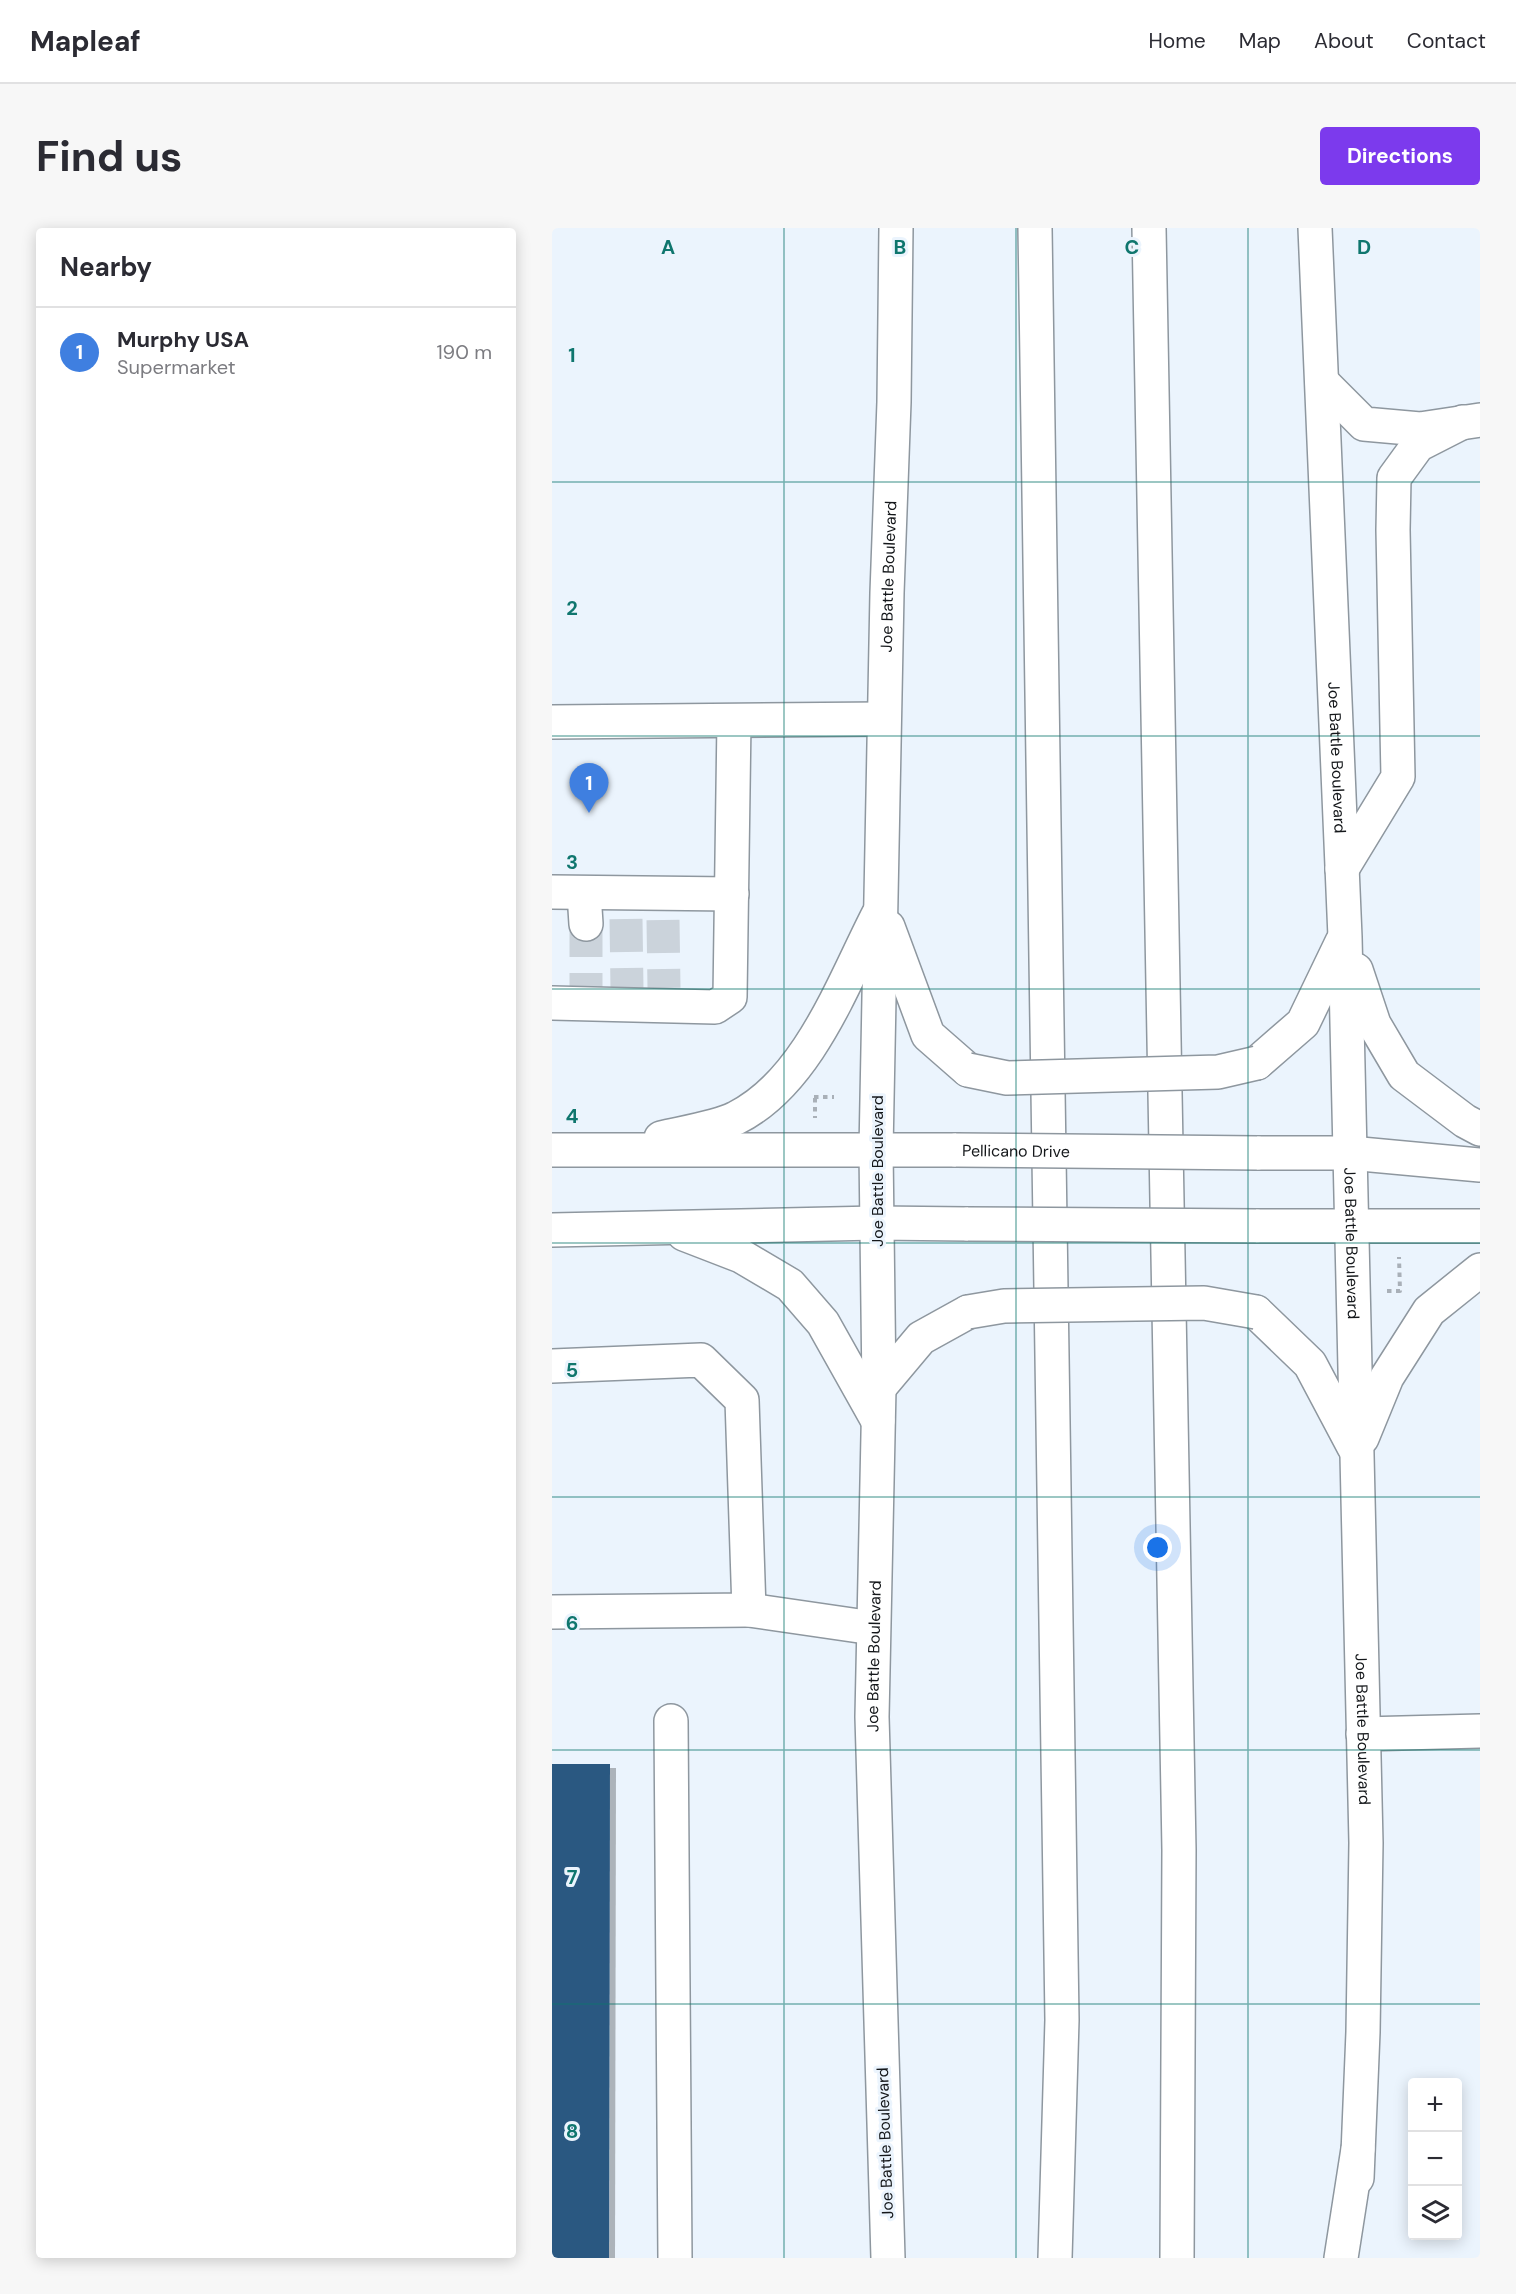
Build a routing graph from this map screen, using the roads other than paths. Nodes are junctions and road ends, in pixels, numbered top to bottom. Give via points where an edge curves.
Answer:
1 (896, 228) edge
2 (1035, 228) edge
3 (1149, 228) edge
4 (1315, 228) edge
5 (1322, 382) junction
6 (1472, 421) edge
7 (884, 719) junction
8 (734, 721) junction
9 (552, 723) edge
10 (1342, 868) junction
11 (732, 894) junction
12 (574, 903) edge
13 (881, 908) junction
14 (1345, 936) junction
15 (552, 1003) edge
16 (1480, 1129) edge
17 (552, 1150) edge
18 (615, 1150) junction
19 (876, 1150) junction
20 (1350, 1153) junction
21 (1480, 1165) edge
22 (876, 1223) junction
23 (1352, 1226) junction
24 (1480, 1226) edge
25 (668, 1228) junction
26 (552, 1230) edge
27 (1480, 1270) edge
28 (552, 1366) edge
29 (879, 1388) junction
30 (878, 1422) junction
31 (1357, 1451) junction
32 (749, 1610) junction
33 (552, 1612) edge
34 (873, 1628) junction
35 (671, 1721) dead end
36 (1480, 1731) edge
37 (1363, 1734) junction
38 (1358, 2148) junction
39 (675, 2258) edge
40 (888, 2258) edge
41 (1055, 2258) edge
42 (1177, 2258) edge
43 (1341, 2258) edge
44 (1353, 2258) edge

1 - 7 main road, Joe Battle Boulevard
2 - 41 main road via 1062,2020
3 - 42 main road via 1179,1850
4 - 5 main road, Joe Battle Boulevard
5 - 6 main road via 1364,423 1420,429
5 - 10 main road, Joe Battle Boulevard
6 - 10 main road via 1418,445 1394,478 1398,777
7 - 8 main road
7 - 13 main road, Joe Battle Boulevard
8 - 9 main road
8 - 11 main road
10 - 14 main road, Joe Battle Boulevard
11 - 12 main road via 663,906
11 - 15 main road via 730,997 716,1007 664,996 587,995
13 - 14 main road, bridge via 928,1035 968,1070 1007,1078 1218,1072 1257,1064 1303,1023
13 - 18 main road via 818,1033 771,1095 735,1119
13 - 19 main road, Joe Battle Boulevard
14 - 16 main road via 1374,1024 1404,1075
14 - 20 main road, Joe Battle Boulevard
17 - 18 main road, Pellicano Drive
18 - 19 main road, Pellicano Drive
19 - 20 main road, Pellicano Drive, bridge
19 - 22 main road, Joe Battle Boulevard
20 - 21 main road, Pellicano Drive
20 - 23 main road, Joe Battle Boulevard
22 - 23 main road, bridge
22 - 25 main road
22 - 29 main road, Joe Battle Boulevard
23 - 24 main road
23 - 31 main road, Joe Battle Boulevard
25 - 26 main road
25 - 30 main road via 741,1256 790,1285 823,1323
27 - 31 main road via 1429,1311 1387,1377
28 - 32 main road via 701,1360 742,1400
29 - 30 main road, Joe Battle Boulevard
29 - 31 main road, bridge via 921,1338 968,1312 1004,1306 1204,1303 1256,1312 1310,1364
30 - 34 main road, Joe Battle Boulevard
31 - 37 main road, Joe Battle Boulevard
32 - 33 main road
32 - 34 main road
34 - 40 main road, Joe Battle Boulevard via 872,1717
35 - 39 main road
36 - 37 main road
37 - 38 main road, Joe Battle Boulevard via 1366,1843
38 - 43 main road
38 - 44 main road, Joe Battle Boulevard

